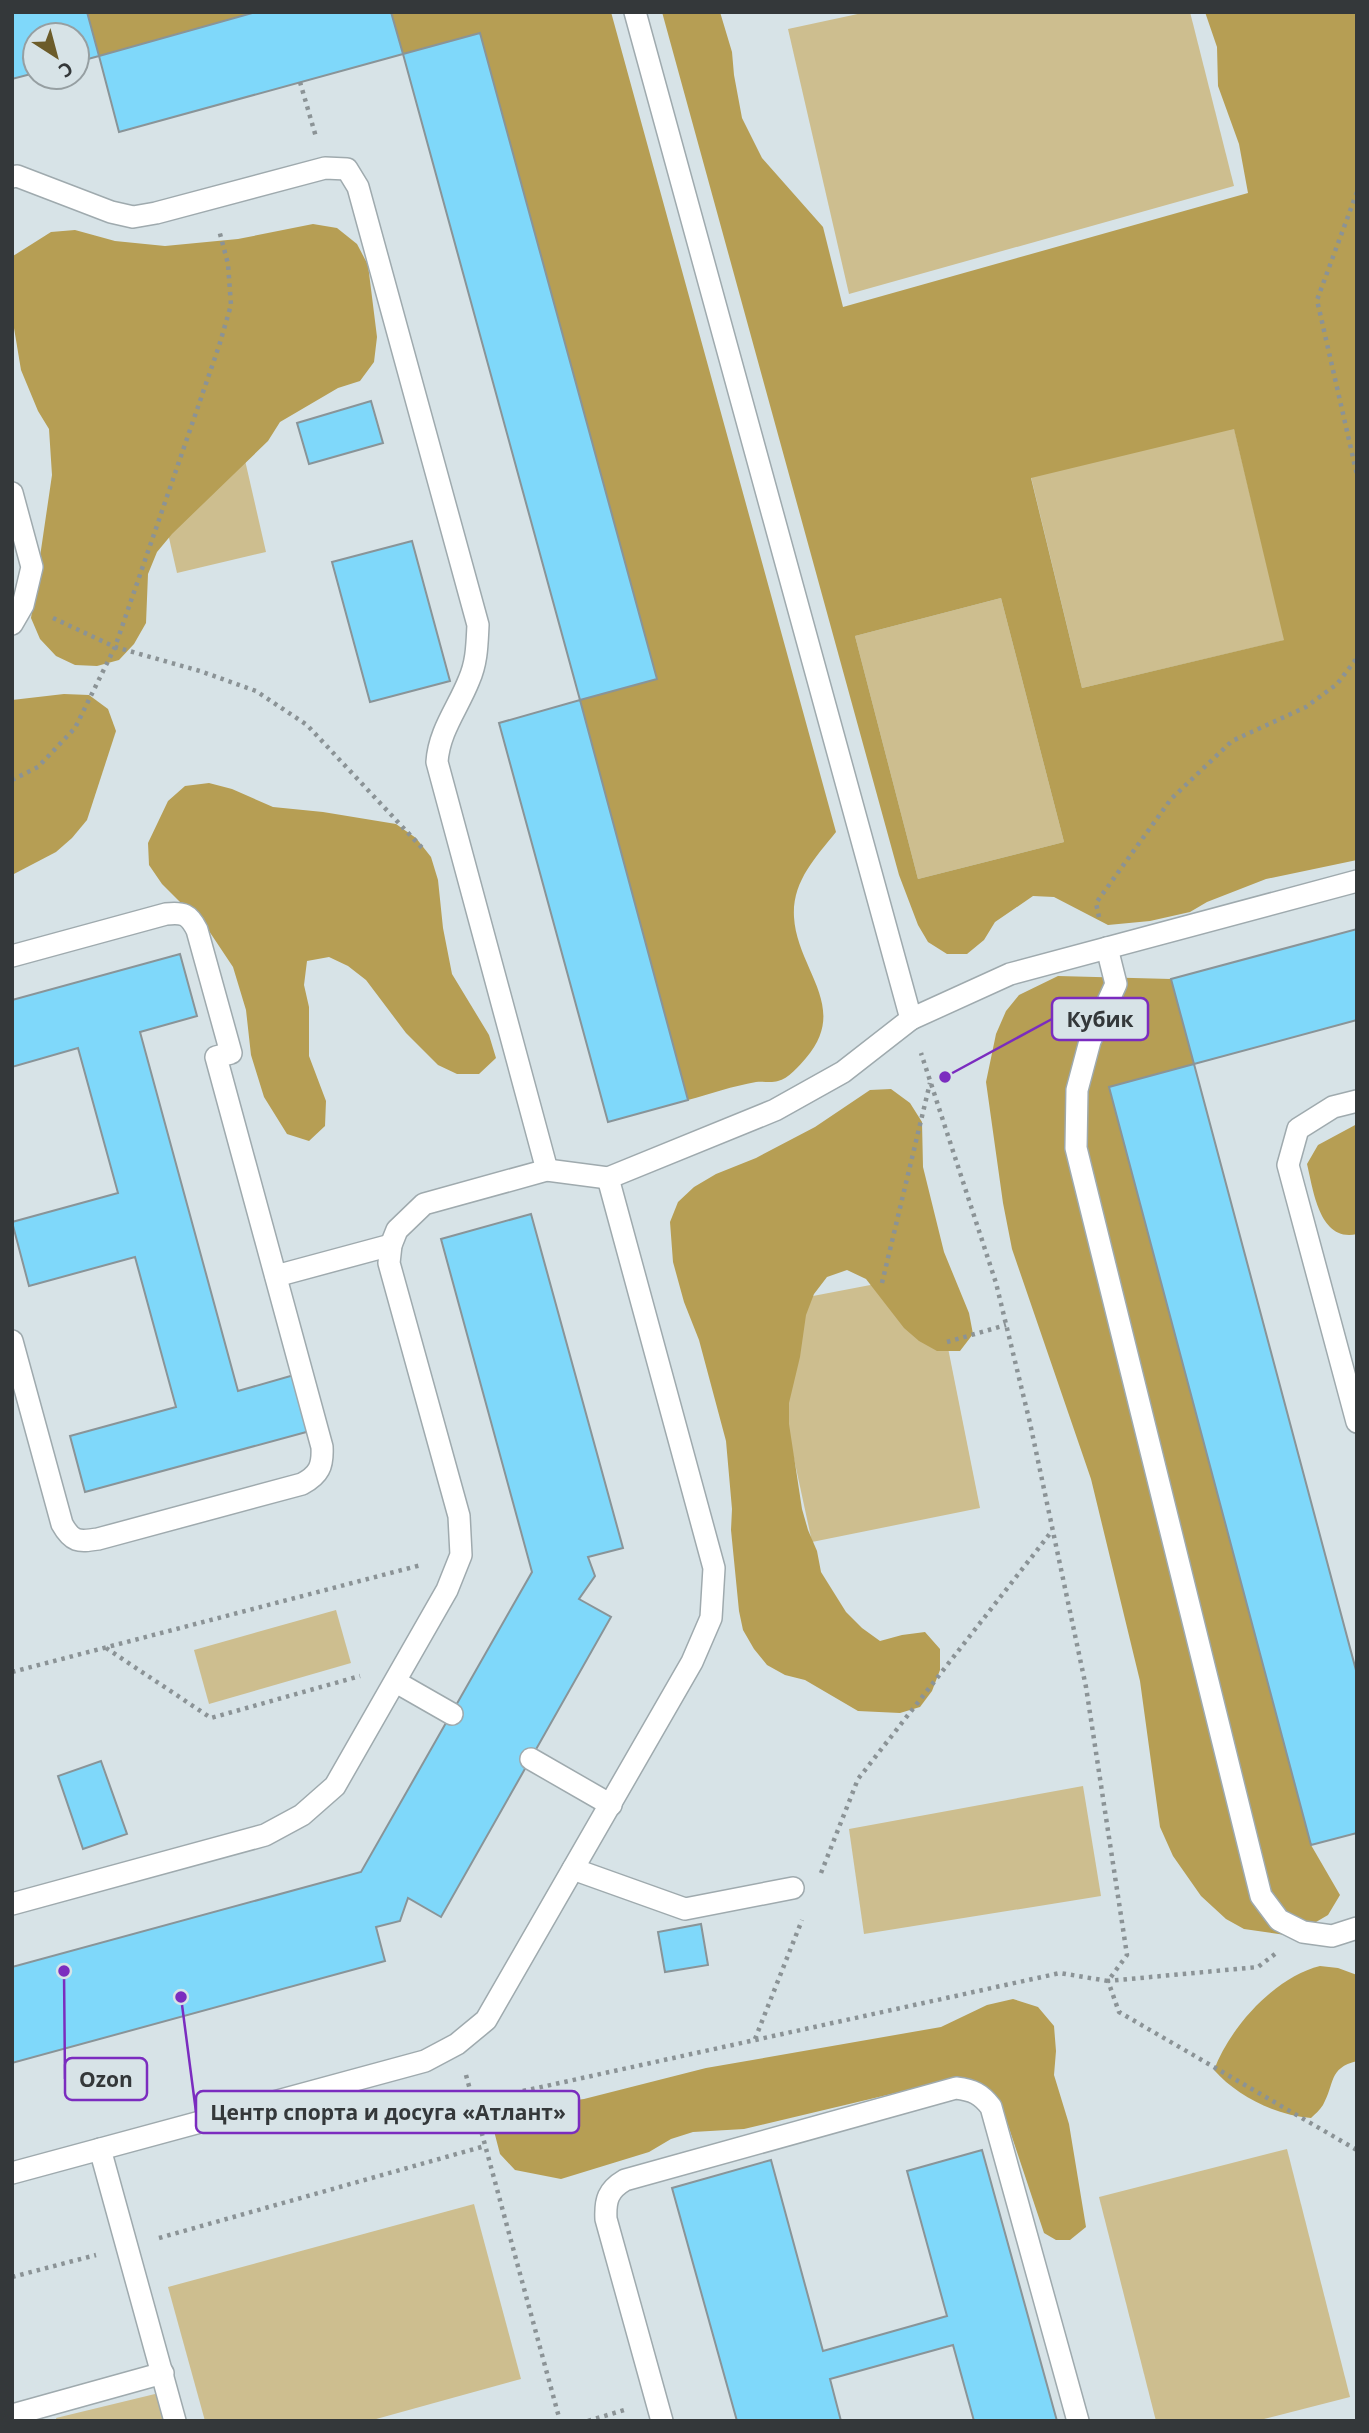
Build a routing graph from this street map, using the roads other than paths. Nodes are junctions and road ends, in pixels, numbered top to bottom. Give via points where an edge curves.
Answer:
1 (635, 12) edge
2 (12, 177) edge
3 (12, 494) edge
4 (12, 624) edge
5 (1357, 881) edge
6 (1107, 948) junction
7 (12, 956) edge
8 (911, 1019) junction
9 (1357, 1101) edge
10 (547, 1170) junction
11 (608, 1178) junction
12 (391, 1245) junction
13 (276, 1276) junction
14 (12, 1341) edge
15 (1357, 1422) edge
16 (396, 1682) junction
17 (452, 1714) dead end
18 (531, 1759) dead end
19 (611, 1805) junction
20 (573, 1869) junction
21 (793, 1888) dead end
22 (12, 1904) edge
23 (1357, 1928) edge
24 (100, 2149) junction
25 (12, 2173) edge
26 (163, 2373) junction
27 (12, 2415) edge
28 (175, 2421) edge
29 (662, 2421) edge
30 (1078, 2421) edge

1 - 8 lane
2 - 10 lane via 133,217 325,168 347,169 358,187 478,625 470,679 438,746 437,762
3 - 4 lane via 32,567 23,605
5 - 6 lane
6 - 8 lane via 1010,974
6 - 23 lane via 1116,985 1090,1041 1077,1090 1076,1148 1261,1896 1279,1920 1303,1932 1332,1936
7 - 13 lane via 166,914 181,912 191,918 231,1053 216,1057
8 - 11 lane via 843,1072 775,1111
9 - 15 lane via 1333,1107 1298,1129 1288,1165
10 - 11 lane
10 - 12 lane via 424,1204 397,1230
11 - 19 lane via 714,1567 711,1618 692,1662
12 - 13 lane
12 - 16 lane via 389,1263 459,1516 461,1555
13 - 14 lane via 323,1447 323,1462 316,1476 302,1484 98,1539 80,1542 68,1535 62,1524
16 - 17 lane
16 - 22 lane via 335,1786 302,1815 265,1835
18 - 19 lane
19 - 20 lane
20 - 21 lane via 685,1909
20 - 24 lane via 486,2020 457,2044 425,2061
24 - 25 lane
24 - 26 lane
26 - 27 lane
26 - 28 lane
29 - 30 lane via 606,2219 605,2203 613,2187 956,2088 971,2090 991,2107

